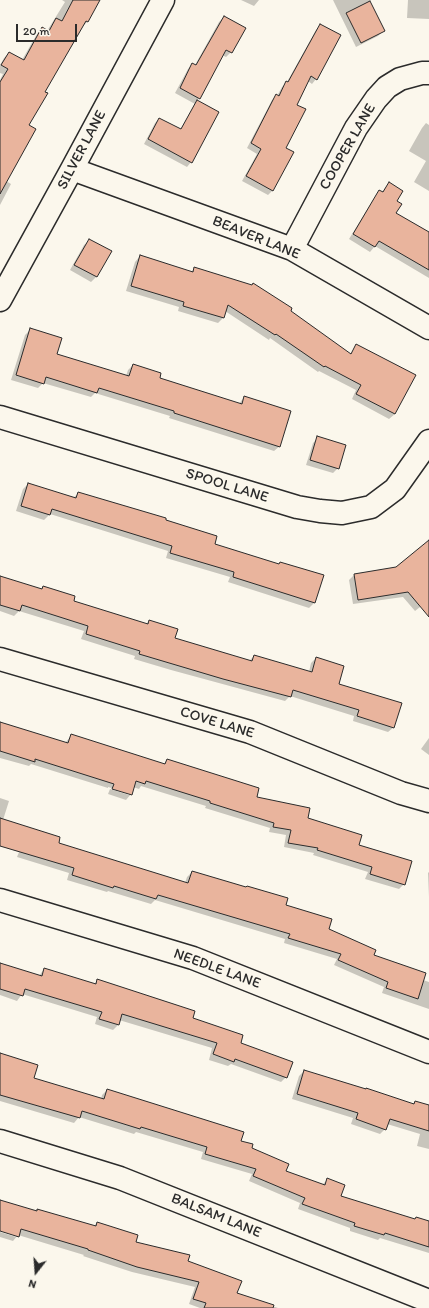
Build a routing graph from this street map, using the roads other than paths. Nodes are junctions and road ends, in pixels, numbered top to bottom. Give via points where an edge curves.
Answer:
1 (163, 0) edge
2 (429, 73) edge
3 (72, 169) junction
4 (292, 249) junction
5 (3, 288) edge
6 (429, 328) edge
7 (0, 417) edge
8 (429, 441) edge
9 (0, 659) edge
10 (429, 801) edge
11 (0, 900) edge
12 (429, 1052) edge
13 (0, 1141) edge
14 (429, 1301) edge

1 - 3 street, SILVER LANE
2 - 4 street, COOPER LANE via 400,79 387,87 376,99 356,128
3 - 4 street, BEAVER LANE
3 - 5 street, SILVER LANE
4 - 6 street, BEAVER LANE
7 - 8 street, SPOOL LANE via 320,512 342,512 372,506 395,489
9 - 10 street, COVE LANE via 250,732 401,793
11 - 12 street, NEEDLE LANE via 193,958
13 - 14 street, BALSAM LANE via 120,1178

